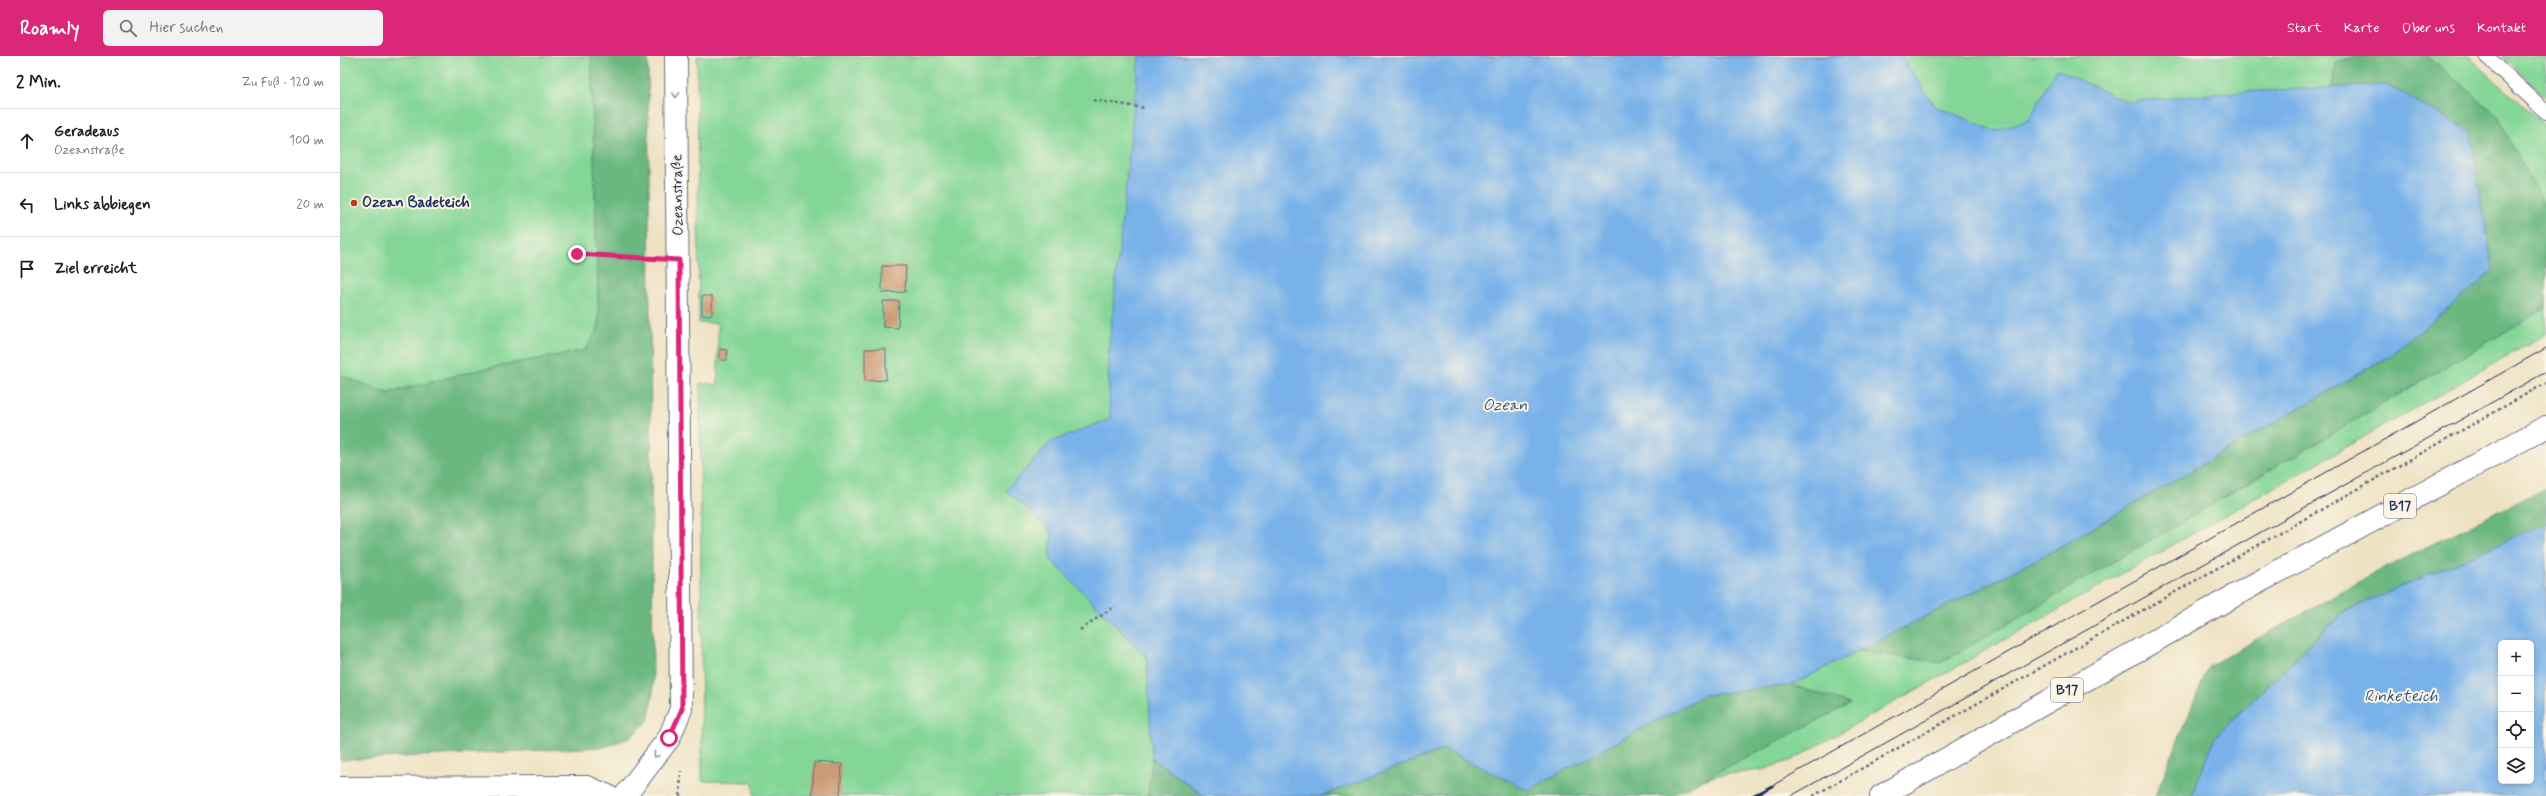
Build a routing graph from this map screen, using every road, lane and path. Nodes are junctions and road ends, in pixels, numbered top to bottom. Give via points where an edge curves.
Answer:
1 (676, 56) edge
2 (2486, 56) edge
3 (1093, 100) dead end
4 (1145, 108) dead end
5 (2546, 112) edge
6 (577, 254) dead end
7 (679, 260) junction
8 (2546, 384) edge
9 (2546, 427) edge
10 (1115, 606) dead end
11 (1080, 630) dead end
12 (340, 788) edge
13 (608, 796) edge
14 (625, 796) edge
15 (1813, 796) edge
16 (1881, 796) edge

1 -> 7 street, Ozeanstraße
2 - 5 lane
3 - 4 path
6 - 7 path
7 -> 14 street, Ozeanstraße via 682,709 669,738
8 - 15 path
9 - 16 street, B17 via 2253,585
10 - 11 path
12 - 13 street via 587,787

